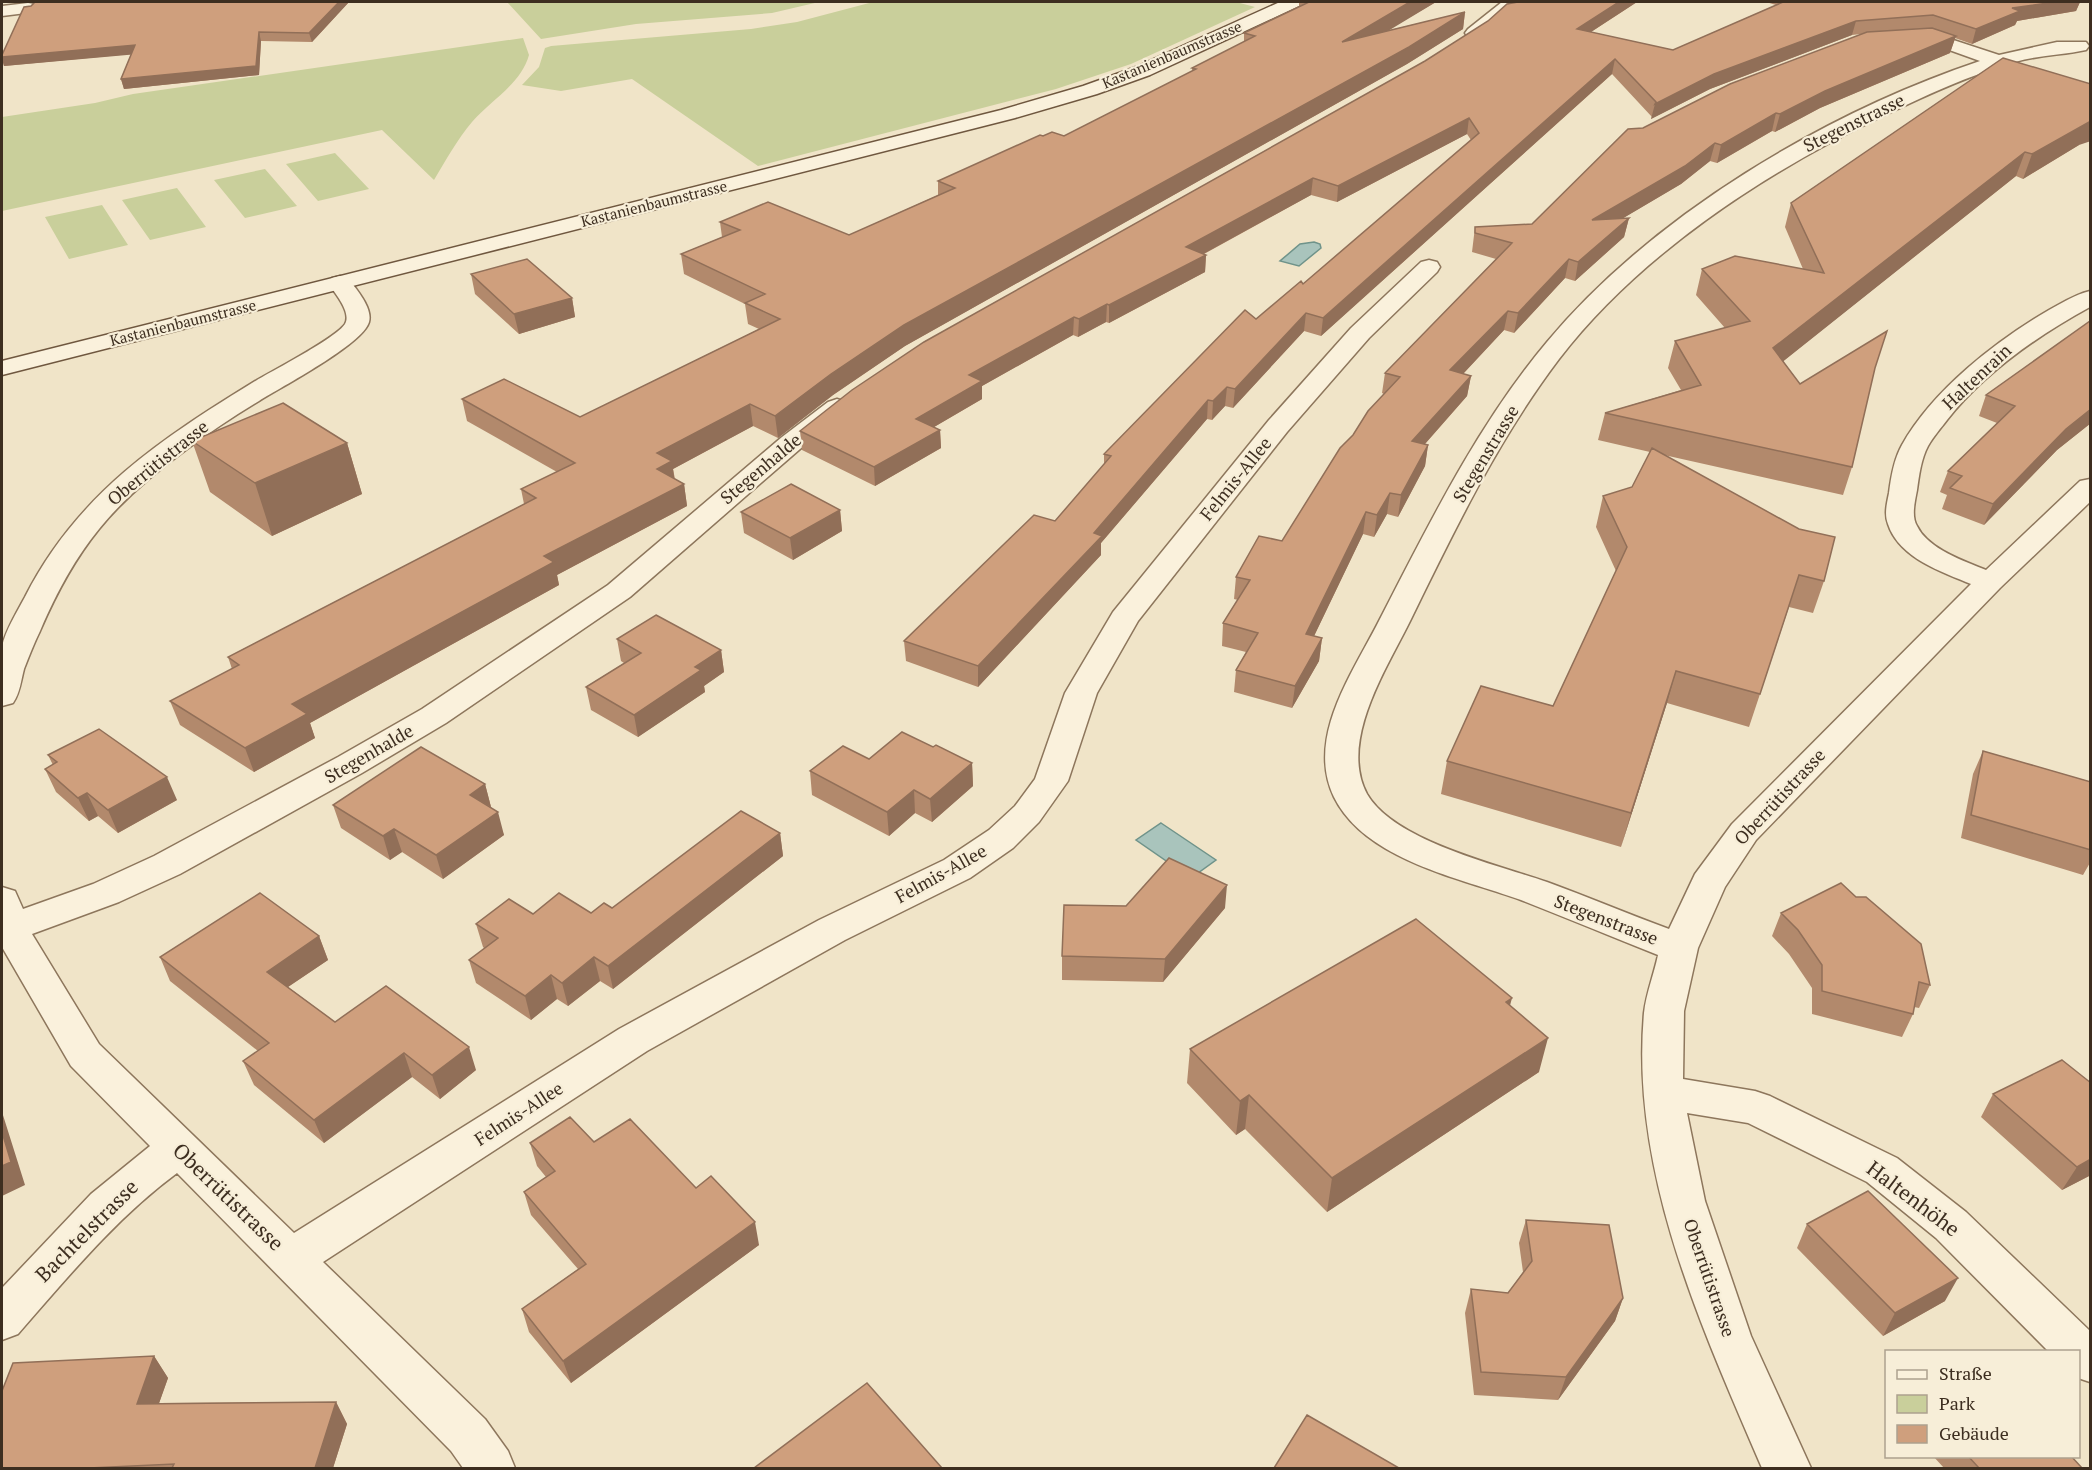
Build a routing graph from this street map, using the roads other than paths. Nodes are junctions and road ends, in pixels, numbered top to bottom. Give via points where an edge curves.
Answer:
1 (1293, 2) edge
2 (1512, 2) edge
3 (28, 8) edge
4 (2, 11) edge
5 (1894, 39) edge
6 (1456, 44) edge
7 (2080, 46) dead end
8 (2000, 62) junction
9 (1429, 267) dead end
10 (340, 283) junction
11 (2091, 298) edge
12 (2, 368) edge
13 (861, 390) edge
14 (2091, 487) edge
15 (1990, 582) junction
16 (2, 696) edge
17 (5, 914) edge
18 (1679, 948) junction
19 (1663, 1092) junction
20 (178, 1149) junction
21 (291, 1259) junction
22 (2, 1320) edge
23 (2080, 1350) edge
24 (2080, 1350) edge
25 (2091, 1361) edge
26 (491, 1468) edge
27 (1786, 1468) edge

1 - 10 street, Kastanienbaumstrasse via 1143,71 1094,89
2 - 6 street
3 - 4 street
5 - 8 street via 1929,37
7 - 8 street, Stegenstrasse via 2036,50
8 - 18 street, Stegenstrasse via 1859,119 1768,168 1703,210 1606,294 1550,354 1483,454 1345,723 1341,770 1352,797 1383,829 1422,852
9 - 21 street, Felmis-Allee via 1360,333 1278,426 1124,618 1082,693 1051,780 1027,814 1001,839 957,869 832,930 633,1040
10 - 12 street, Kastanienbaumstrasse
10 - 16 street, Oberrütistrasse via 358,314 352,328 180,441 112,497 86,524 48,579 6,672
11 - 15 street, Haltenrain via 2013,343 1946,404 1915,445 1900,509 1904,530 1940,560
13 - 17 street, Stegenhalde via 790,443 620,591 434,716 167,865 106,893
14 - 15 street, Oberrütistrasse
15 - 18 street, Oberrütistrasse via 1744,832 1708,883
17 - 20 street, Oberrütistrasse via 85,1054
18 - 19 street, Oberrütistrasse via 1664,1011
19 - 23 street, Haltenhöhe via 1755,1108 1882,1170 1951,1224
19 - 27 street, Oberrütistrasse via 1683,1201 1728,1336
20 - 21 street, Oberrütistrasse
20 - 22 street, Bachtelstrasse via 153,1166 77,1235
21 - 26 street, Oberrütistrasse via 468,1435
24 - 25 street, Haltenhöhe

